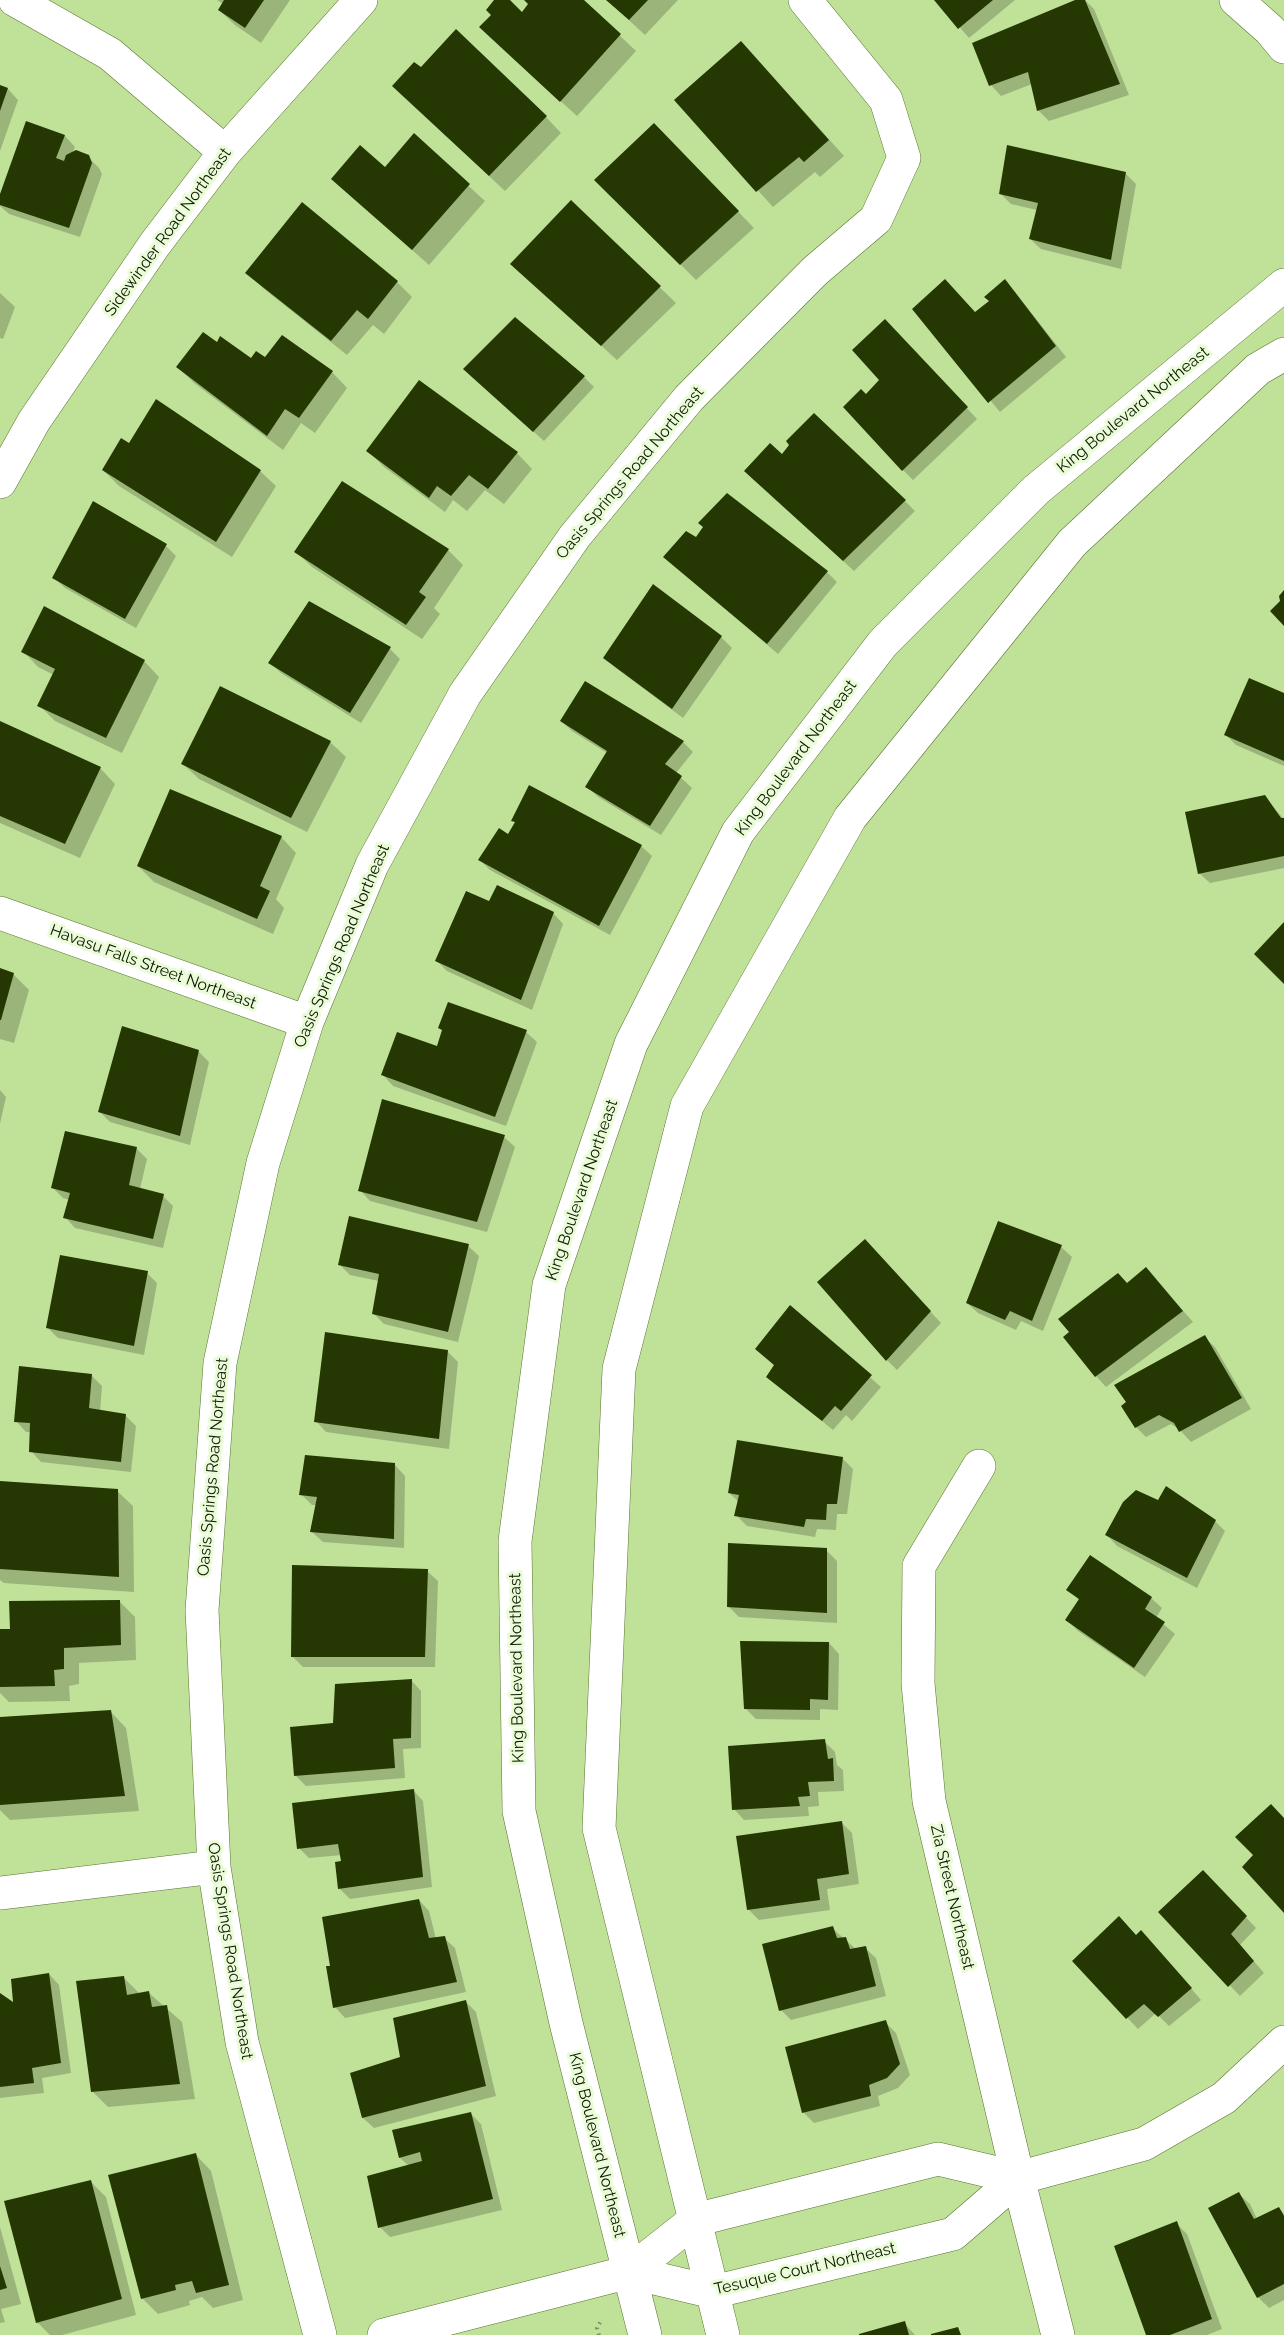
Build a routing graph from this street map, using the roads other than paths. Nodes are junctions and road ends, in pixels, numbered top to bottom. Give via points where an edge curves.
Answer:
1 (15, 0) edge
2 (361, 0) edge
3 (805, 0) edge
4 (1236, 0) edge
5 (1284, 47) edge
6 (225, 153) junction
7 (1284, 285) edge
8 (1284, 354) edge
9 (0, 482) edge
10 (0, 913) edge
11 (307, 1022) junction
12 (979, 1466) dead end
13 (214, 1867) junction
14 (0, 1893) edge
15 (1284, 2042) edge
16 (1018, 2178) junction
17 (695, 2220) junction
18 (629, 2272) junction
19 (713, 2292) junction
20 (320, 2335) edge
21 (384, 2335) edge
22 (645, 2335) edge
23 (723, 2335) edge
24 (1058, 2335) edge

1 - 6 street via 110,54
2 - 6 street, Sidewinder Road Northeast
3 - 11 street, Oasis Springs Road Northeast via 886,100 904,158 876,219 815,271 689,398 574,536 465,694 372,865
4 - 5 street
6 - 9 street, Sidewinder Road Northeast via 134,274 34,421
7 - 18 street, King Boulevard Northeast via 1028,498 883,644 738,832 631,1044 549,1285 515,1541 519,1811 566,2023
8 - 17 street via 1258,369 1072,543 850,818 687,1106 620,1369 598,1828
10 - 11 street, Havasu Falls Street Northeast
11 - 13 street, Oasis Springs Road Northeast via 263,1163 220,1363 202,1610
12 - 16 street, Zia Street Northeast via 919,1566 918,1683 929,1801
13 - 14 street
13 - 20 street, Oasis Springs Road Northeast via 242,2042
15 - 16 street, Tesuque Court Northeast via 1224,2098 1144,2144
16 - 17 street, Tesuque Court Northeast via 938,2159
16 - 19 street, Tesuque Court Northeast via 953,2234
16 - 24 street, Zia Street Northeast
17 - 18 street, Tesuque Court Northeast
17 - 19 street
18 - 19 street, Tesuque Court Northeast
18 - 21 street
18 - 22 street, King Boulevard Northeast
19 - 23 street

